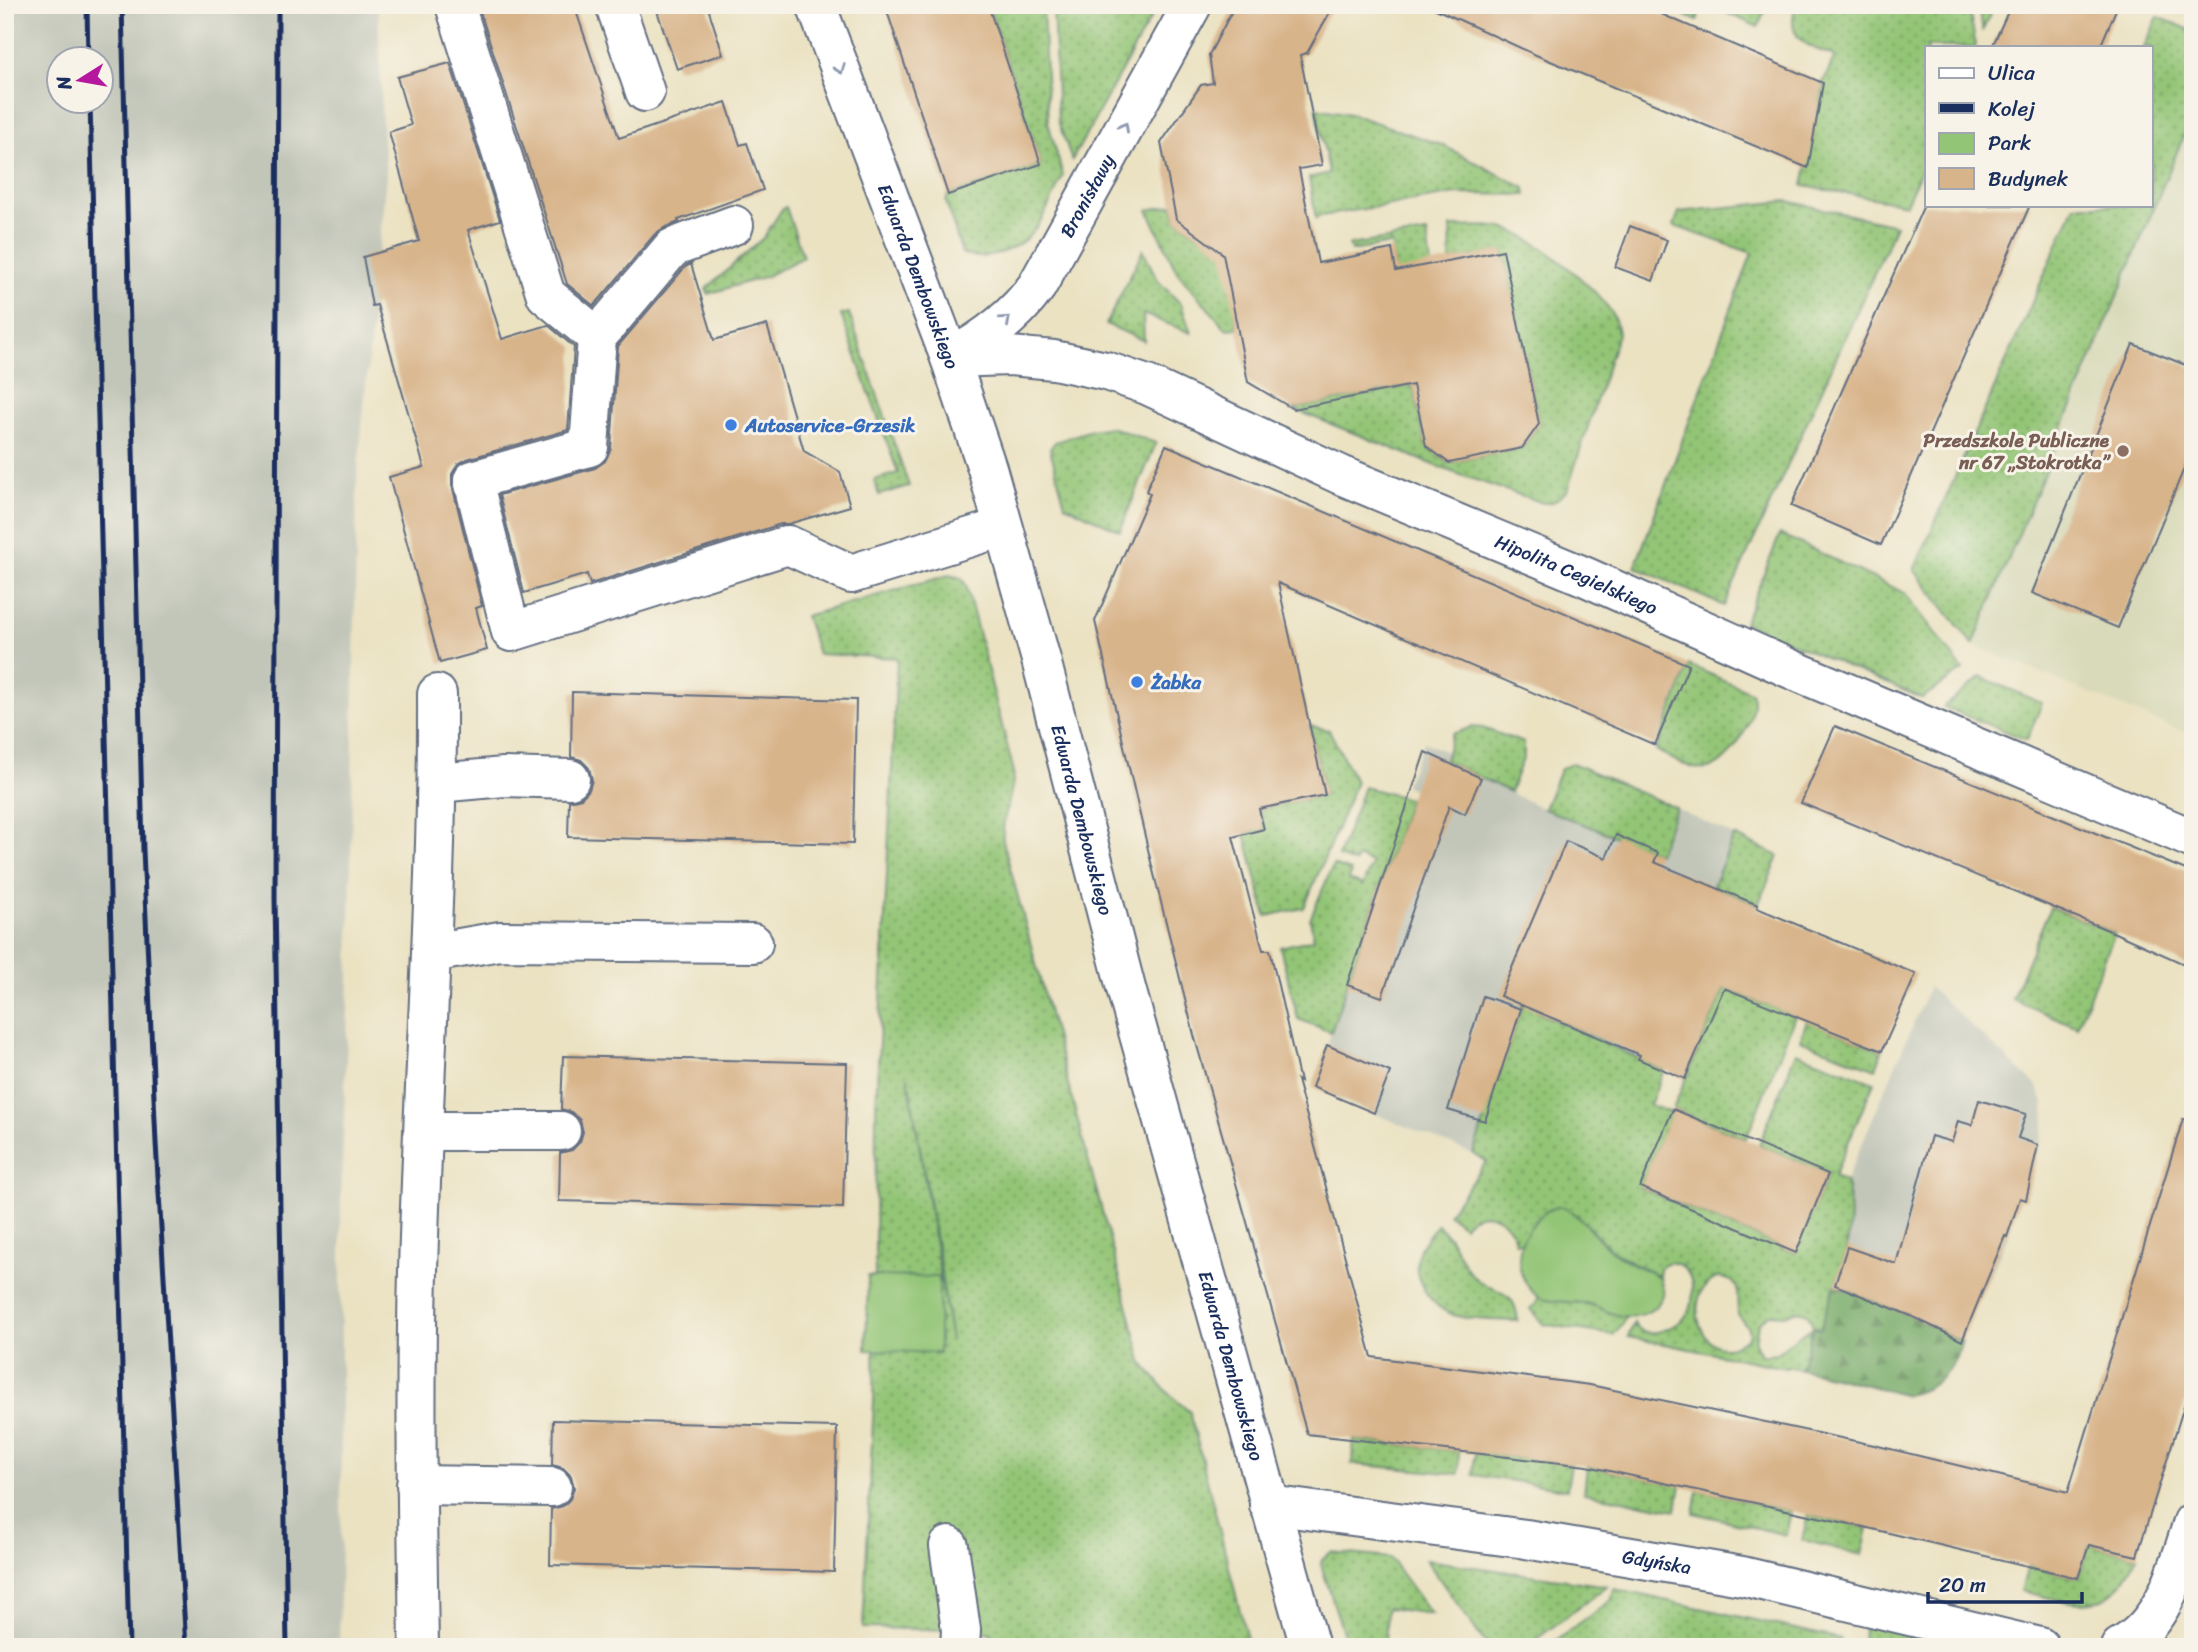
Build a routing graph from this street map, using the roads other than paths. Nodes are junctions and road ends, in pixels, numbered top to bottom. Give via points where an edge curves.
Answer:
1 (454, 5) edge
2 (615, 5) edge
3 (816, 5) edge
4 (1192, 5) edge
5 (645, 92) dead end
6 (734, 225) dead end
7 (597, 337) junction
8 (950, 358) junction
9 (1003, 527) junction
10 (437, 694) dead end
11 (570, 779) dead end
12 (437, 783) junction
13 (2193, 839) edge
14 (752, 943) dead end
15 (431, 953) junction
16 (424, 1131) junction
17 (561, 1131) dead end
18 (416, 1485) junction
19 (552, 1487) dead end
20 (1269, 1505) junction
21 (2193, 1522) edge
22 (949, 1546) dead end
23 (961, 1638) edge
24 (419, 1647) edge
25 (1310, 1647) edge
26 (2040, 1647) edge
27 (2120, 1647) edge

1 - 7 street via 547,295
2 - 5 street
3 -> 8 street, Edwarda Dembowskiego
8 -> 4 street, Bronisławy via 995,330 1037,286
6 - 7 street via 672,248
7 - 9 street via 589,447 474,480 511,632 788,545 851,574
8 - 9 street, Edwarda Dembowskiego
8 - 13 street, Hipolita Cegielskiego via 1054,360 1147,385 1343,475
9 - 20 street, Edwarda Dembowskiego
10 - 12 street
11 - 12 street via 504,777
12 - 15 street
14 - 15 street via 500,941
15 - 16 street
16 - 17 street
16 - 18 street
18 - 19 street
18 - 24 street
20 - 25 street, Edwarda Dembowskiego
20 - 26 street, Gdyńska via 1514,1537 1742,1576
21 - 27 street via 2155,1618
22 - 23 street

